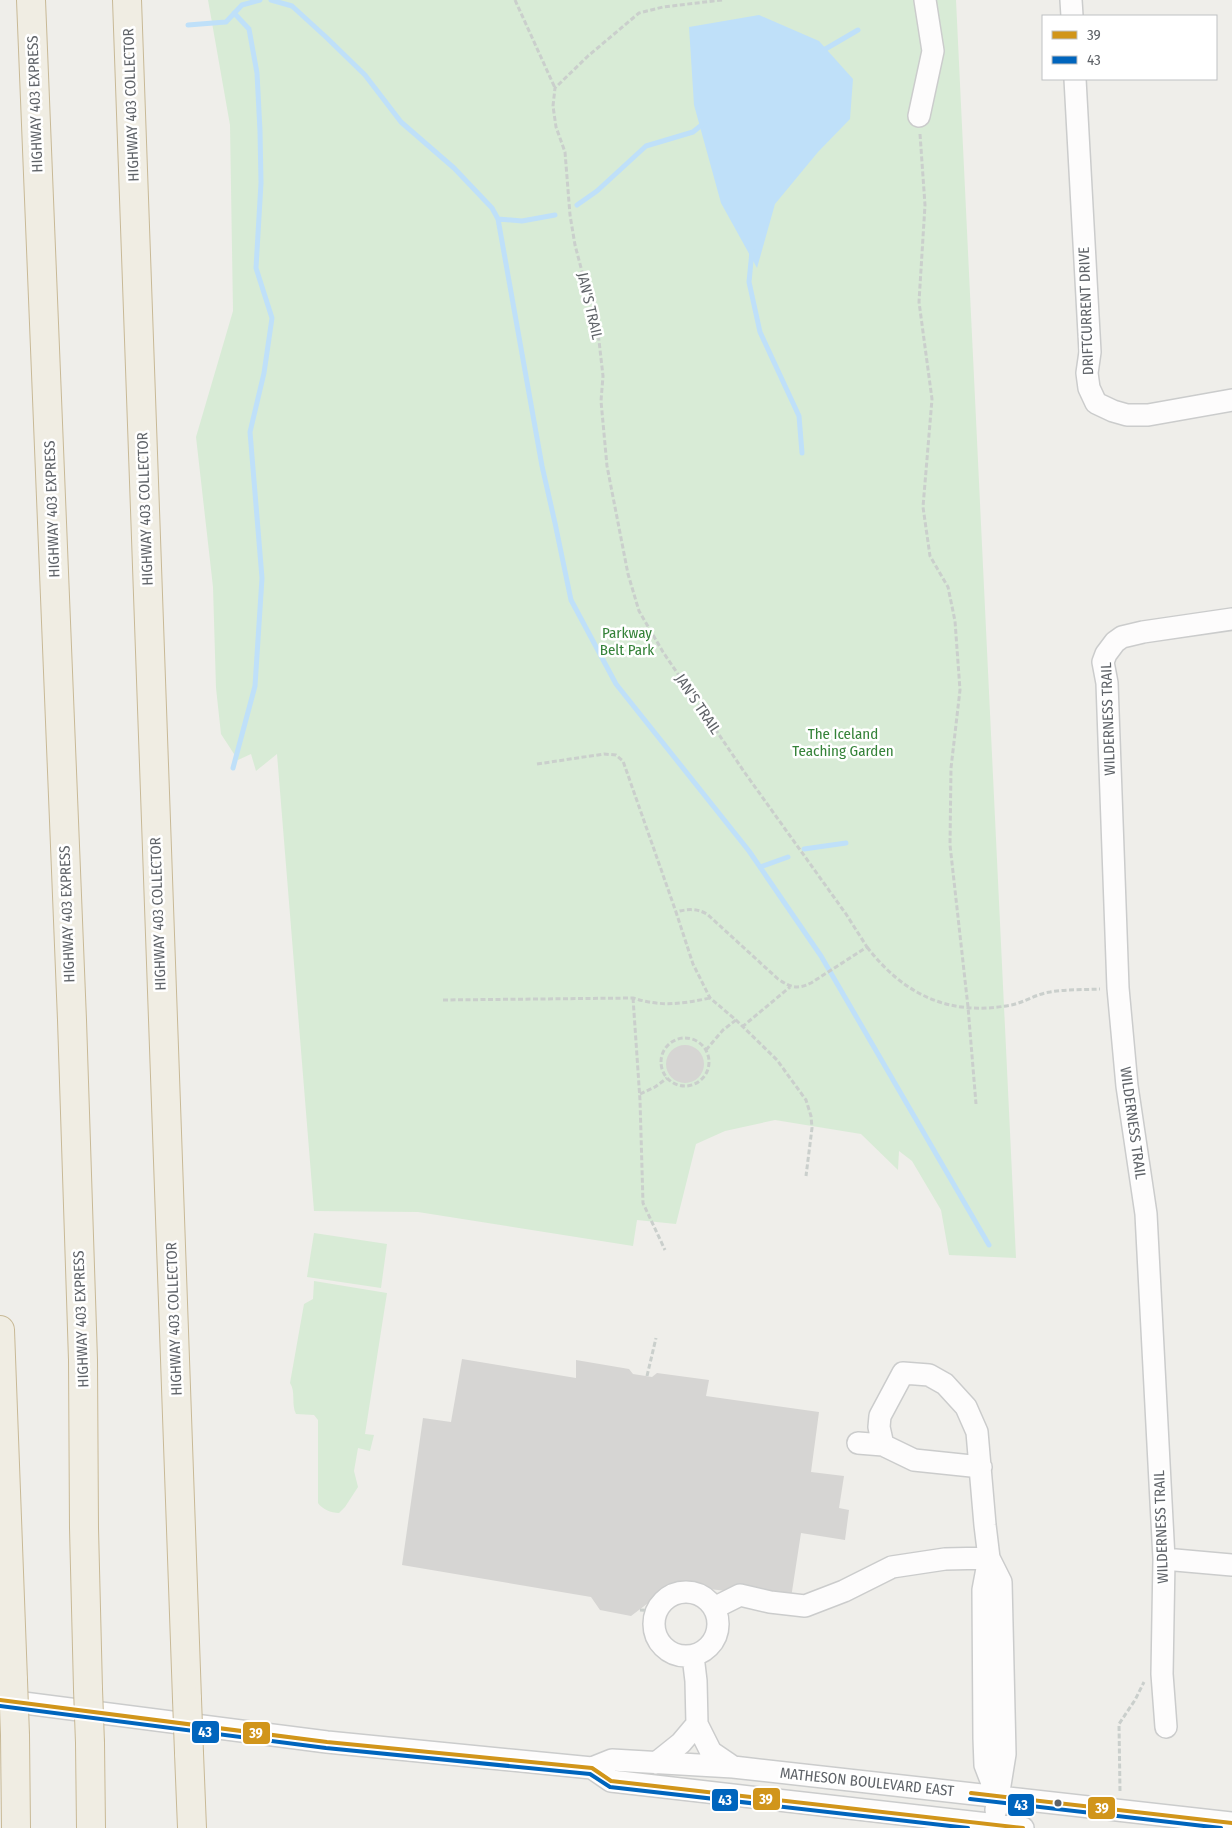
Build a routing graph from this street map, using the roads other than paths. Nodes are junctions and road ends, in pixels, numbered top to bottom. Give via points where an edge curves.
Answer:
1 (31, 0) edge
2 (127, 0) edge
3 (925, 0) edge
4 (1071, 0) edge
5 (1072, 15) edge
6 (1075, 80) edge
7 (919, 116) road end
8 (1232, 400) edge
9 (1232, 619) edge
10 (0, 1330) edge
11 (858, 1443) dead end
12 (883, 1445) junction
13 (981, 1467) junction
14 (989, 1558) junction
15 (1164, 1559) junction
16 (1232, 1565) edge
17 (714, 1608) junction
18 (693, 1656) junction
19 (7, 1690) edge
20 (698, 1724) junction
21 (1166, 1727) dead end
22 (656, 1763) junction
23 (733, 1767) junction
24 (592, 1768) junction
25 (998, 1796) junction
26 (1232, 1823) edge
27 (995, 1827) edge
28 (16, 1828) edge
29 (91, 1828) edge
30 (192, 1828) edge
31 (1023, 1828) edge

1 - 29 highway, HIGHWAY 403 EXPRESS, bridge via 72,1020
2 - 30 highway, HIGHWAY 403 COLLECTOR, bridge
3 - 7 street via 933,51
4 - 5 street
6 - 8 street, DRIFTCURRENT DRIVE via 1090,352 1088,373 1089,388 1096,403 1127,415 1148,415
9 - 15 street, WILDERNESS TRAIL via 1122,637 1106,654 1104,662 1118,988 1146,1214
10 - 19 highway
11 - 12 street
12 - 13 street via 914,1460
12 - 13 street via 880,1416 903,1373 929,1375 945,1384 966,1407 977,1432
13 - 14 street
14 - 17 street via 945,1559 892,1567 805,1606 740,1595
14 - 25 street via 983,1590 985,1765
15 - 16 street
15 - 21 street, WILDERNESS TRAIL via 1162,1674
17 - 18 street via 718,1618 716,1638
17 - 18 street via 699,1595 679,1592 648,1610 654,1621 654,1631 664,1648 683,1657
18 - 20 street
19 - 24 street, MATHESON BOULEVARD EAST via 327,1742
19 - 28 highway, bridge via 15,1735
20 - 22 street
20 - 23 street via 710,1752
22 - 23 street, MATHESON BOULEVARD EAST
22 - 24 street, MATHESON BOULEVARD EAST via 612,1760
23 - 25 street, MATHESON BOULEVARD EAST
24 - 27 street, MATHESON BOULEVARD EAST via 611,1781
25 - 26 street, MATHESON BOULEVARD EAST
25 - 27 street
27 - 31 street, MATHESON BOULEVARD EAST

